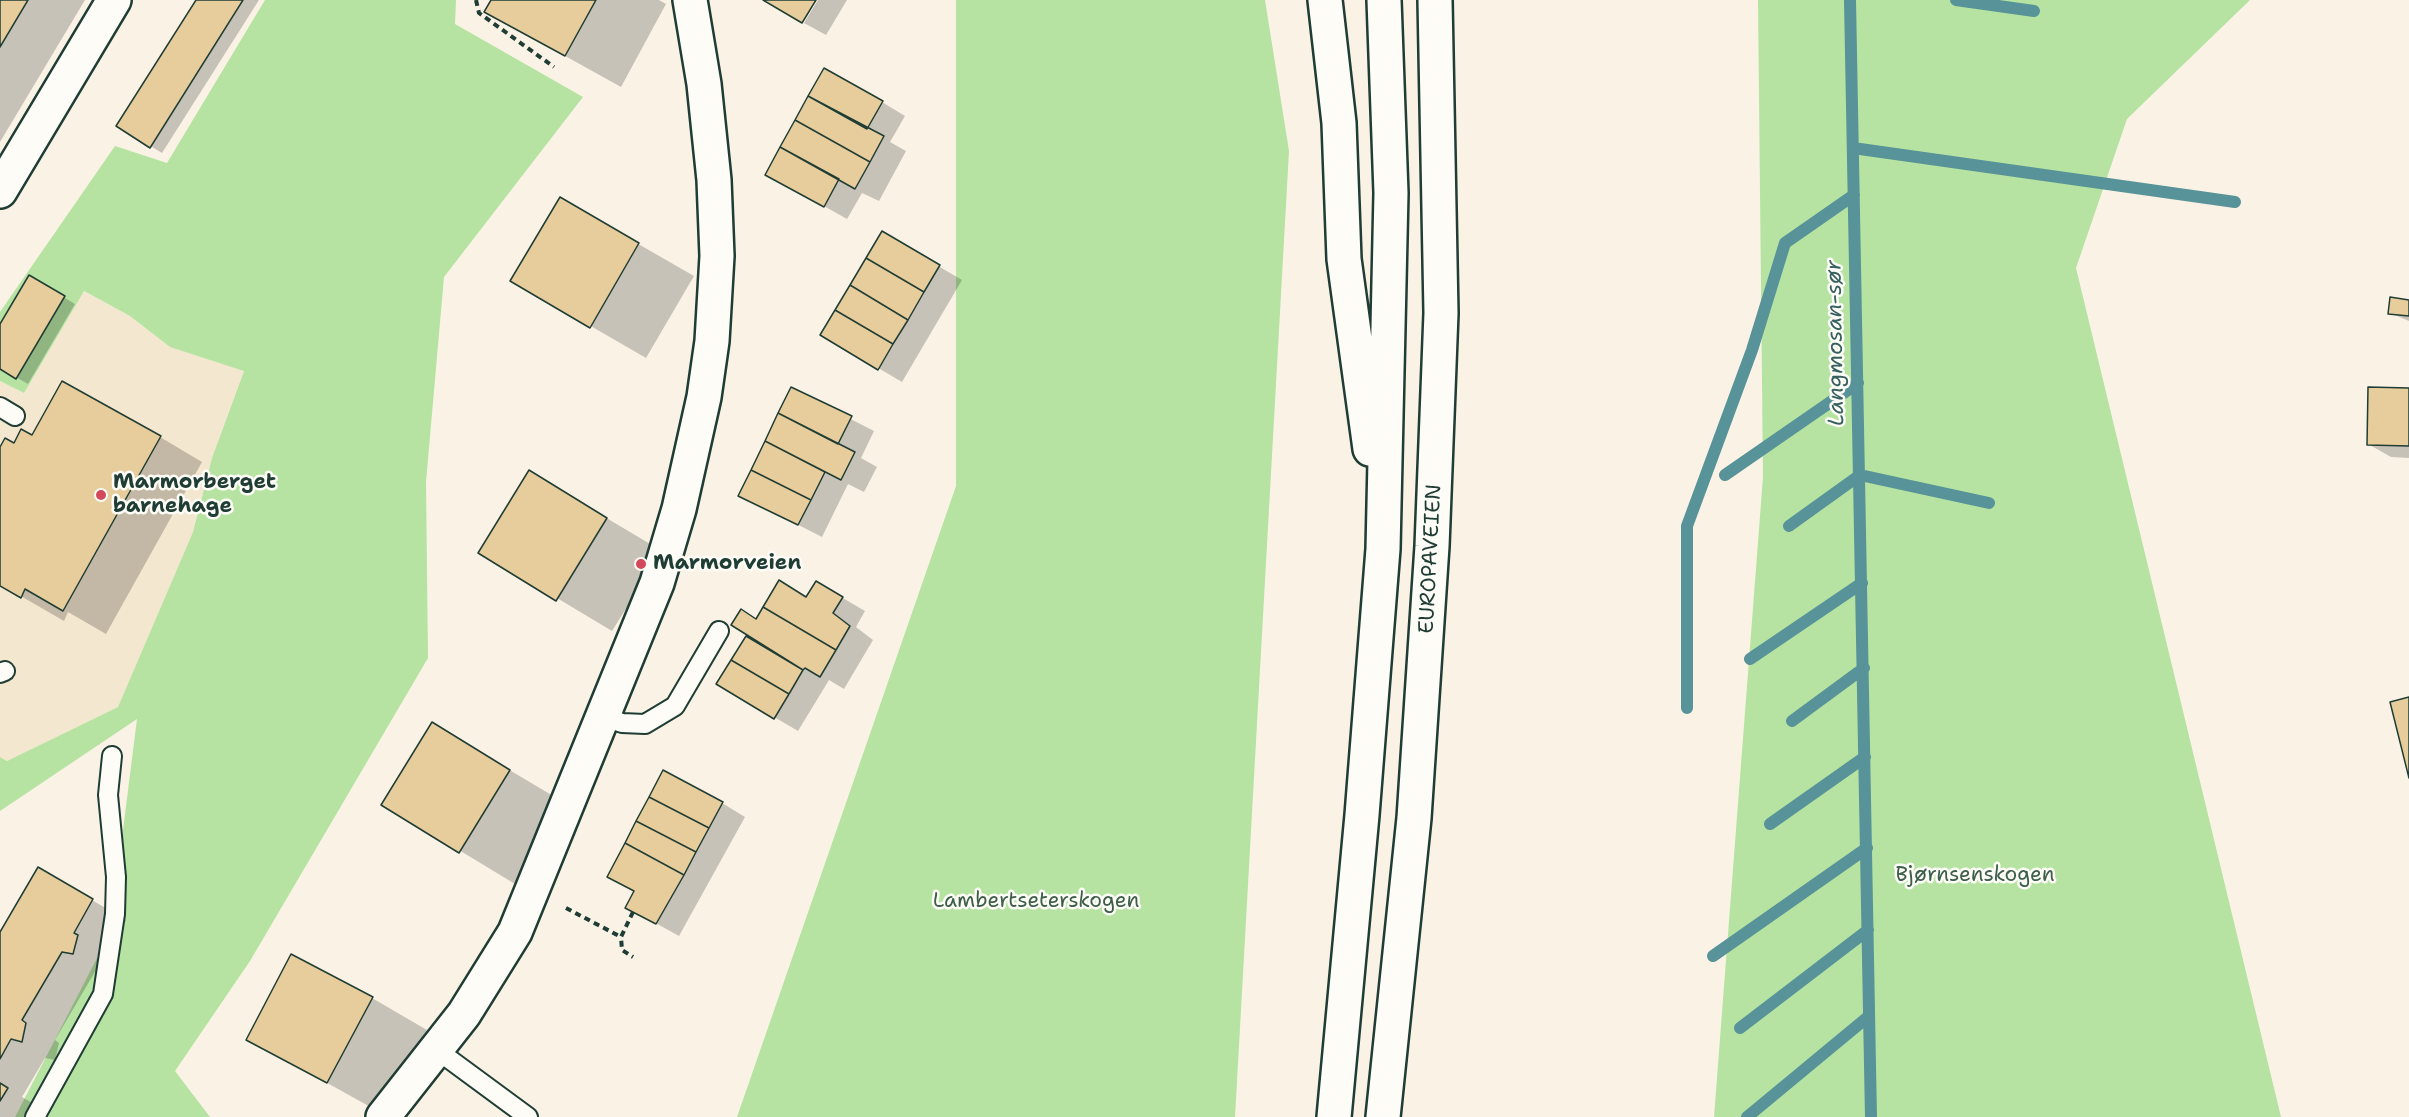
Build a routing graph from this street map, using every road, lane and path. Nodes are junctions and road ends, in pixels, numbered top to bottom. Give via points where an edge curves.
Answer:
1 (114, 0) edge
2 (476, 0) edge
3 (690, 0) edge
4 (1325, 0) edge
5 (1384, 0) edge
6 (1436, 0) edge
7 (554, 67) dead end
8 (0, 191) edge
9 (1383, 549) junction
10 (719, 631) dead end
11 (605, 717) junction
12 (112, 756) dead end
13 (564, 907) dead end
14 (633, 912) dead end
15 (621, 937) junction
16 (633, 957) dead end
17 (437, 1050) junction
18 (35, 1117) edge
19 (384, 1117) edge
20 (528, 1117) edge
21 (1334, 1117) edge
22 (1383, 1117) edge

1 - 8 main road
2 - 7 path via 479,13
3 - 11 main road via 714,180 717,256 712,340 680,509 657,583
4 - 9 main road via 1339,123 1344,259
5 - 9 main road via 1390,204
6 - 22 main road, EUROPAVEIEN via 1441,313 1432,546 1414,818
9 - 21 main road
10 - 11 lane via 675,706 645,724
11 - 17 main road via 515,932
12 - 18 lane via 108,795 116,877 110,962 103,994
13 - 15 path
14 - 15 path
15 - 16 path via 622,950
17 - 19 main road
17 - 20 lane

